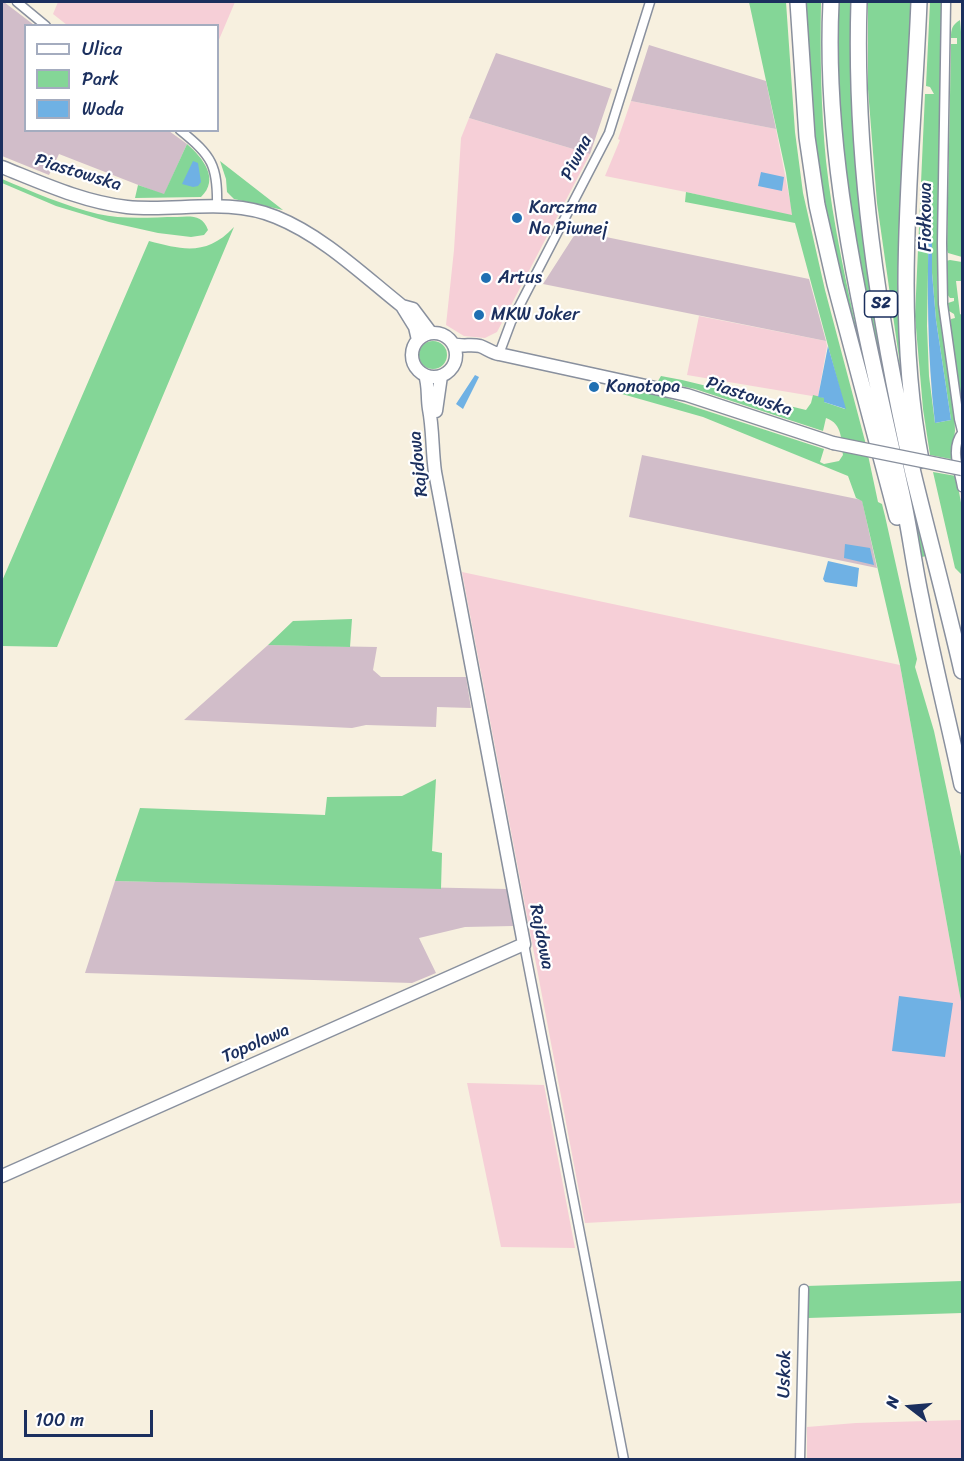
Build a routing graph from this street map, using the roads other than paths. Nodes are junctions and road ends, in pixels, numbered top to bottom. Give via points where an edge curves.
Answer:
1 (16, 2) edge
2 (650, 2) edge
3 (798, 2) edge
4 (831, 2) edge
5 (859, 2) edge
6 (920, 2) edge
7 (946, 2) edge
8 (44, 24) edge
9 (182, 132) edge
10 (2, 166) edge
11 (217, 207) junction
12 (402, 306) junction
13 (431, 333) junction
14 (418, 340) junction
15 (453, 344) junction
16 (494, 353) junction
17 (456, 359) junction
18 (425, 375) junction
19 (441, 376) junction
20 (432, 420) junction
21 (963, 432) edge
22 (963, 469) edge
23 (963, 488) edge
24 (920, 597) junction
25 (946, 601) junction
26 (963, 671) edge
27 (963, 785) edge
28 (524, 944) junction
29 (2, 1176) edge
30 (804, 1289) dead end
31 (624, 1460) edge
32 (800, 1460) edge

1 - 8 street
2 - 16 street, Piwna via 609,133
3 - 24 highway via 807,137 822,233
4 - 24 highway, S2 via 832,108 847,235 907,515
5 - 25 highway, S2 via 858,81 876,274 913,471
6 - 25 highway via 907,249 907,341 918,447 947,581
7 - 21 street, Fiołkowa via 943,304
9 - 11 street via 210,159 217,183
10 - 11 street, Piastowska via 64,192 112,205
11 - 12 street, Piastowska via 252,210 294,225
12 - 13 street, Piastowska via 412,309
12 - 14 street, Piastowska via 416,327
13 - 14 street
13 - 15 street via 444,335
14 - 18 street via 412,359
15 - 16 street, Piastowska via 478,346
15 - 17 street
16 - 17 street, Piastowska
16 - 22 street, Piastowska, bridge via 679,393 832,443
17 - 19 street
18 - 19 street
18 - 20 street, Rajdowa
19 - 20 street, Rajdowa
20 - 28 street, Rajdowa via 435,472
21 - 23 street via 956,449
24 - 27 highway
25 - 26 highway, S2
28 - 29 street, Topolowa
28 - 31 street, Rajdowa
30 - 32 street, Uskok

